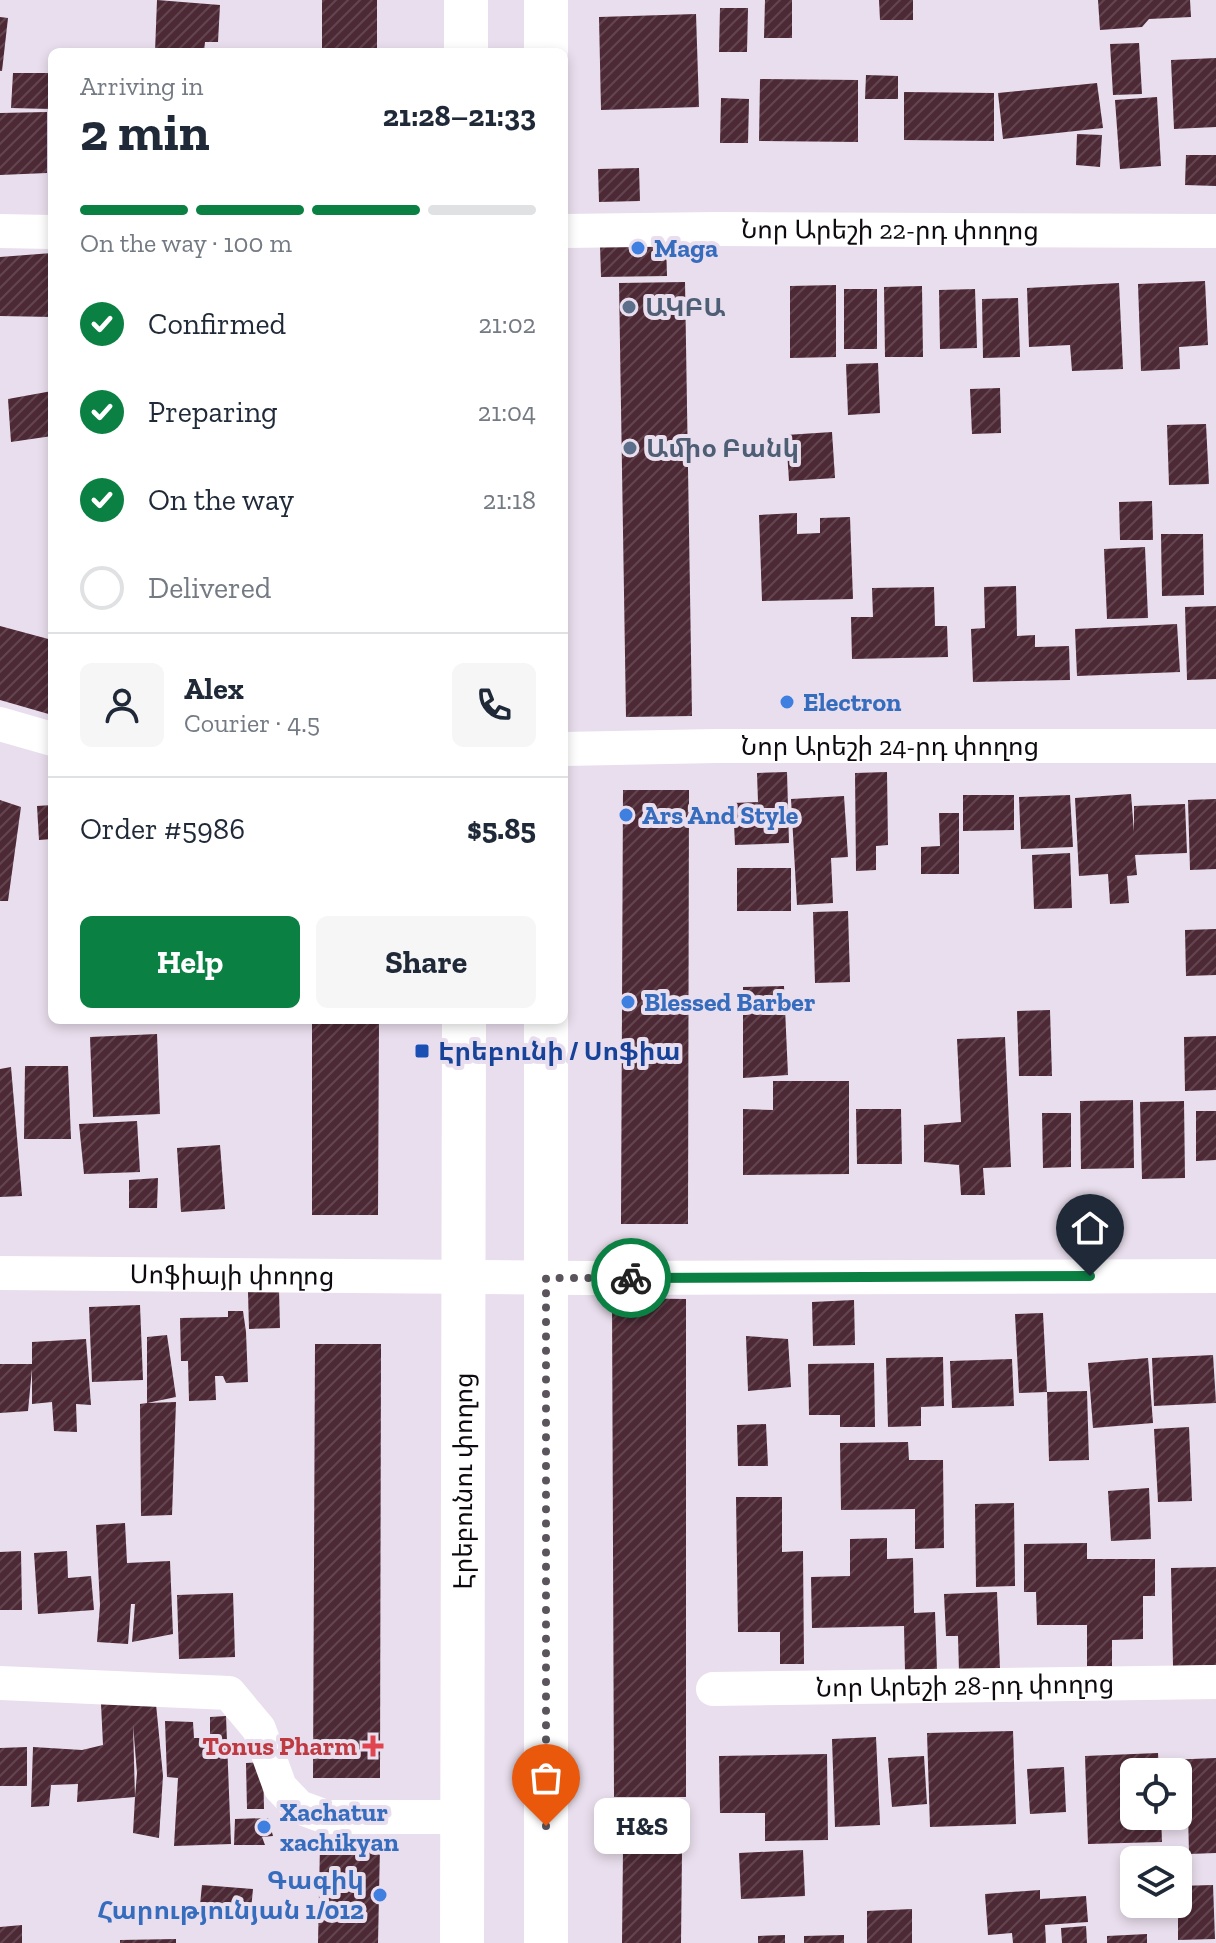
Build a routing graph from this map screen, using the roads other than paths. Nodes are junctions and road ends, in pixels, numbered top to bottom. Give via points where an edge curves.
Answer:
1 (466, 0) edge
2 (546, 0) edge
3 (466, 48) edge
4 (546, 48) edge
5 (0, 231) edge
6 (568, 231) edge
7 (1216, 231) edge
8 (48, 232) edge
9 (0, 724) edge
10 (48, 738) edge
11 (1216, 746) edge
12 (568, 749) edge
13 (464, 1024) edge
14 (546, 1024) edge
15 (0, 1273) edge
16 (1216, 1276) edge
17 (464, 1277) junction
18 (546, 1278) junction
19 (1216, 1682) edge
20 (0, 1683) edge
21 (713, 1689) dead end
22 (462, 1817) junction
23 (462, 1943) edge
24 (546, 1943) edge

1 - 3 main road
2 - 4 main road
5 - 8 street
6 - 7 street, Նոր Արեշի 22-րդ փողոց
9 - 10 street
11 - 12 street, Նոր Արեշի 24-րդ փողոց
13 - 17 main road, Էրեբունու փողոց
14 - 18 main road
15 - 17 street, Սոֆիայի փողոց
16 - 18 street
17 - 18 street, Սոֆիայի փողոց
17 - 22 main road, Էրեբունու փողոց
18 - 24 main road
19 - 21 street, Նոր Արեշի 28-րդ փողոց
20 - 22 street via 229,1693 259,1729 280,1787 299,1807 326,1817
22 - 23 main road, Էրեբունու փողոց

